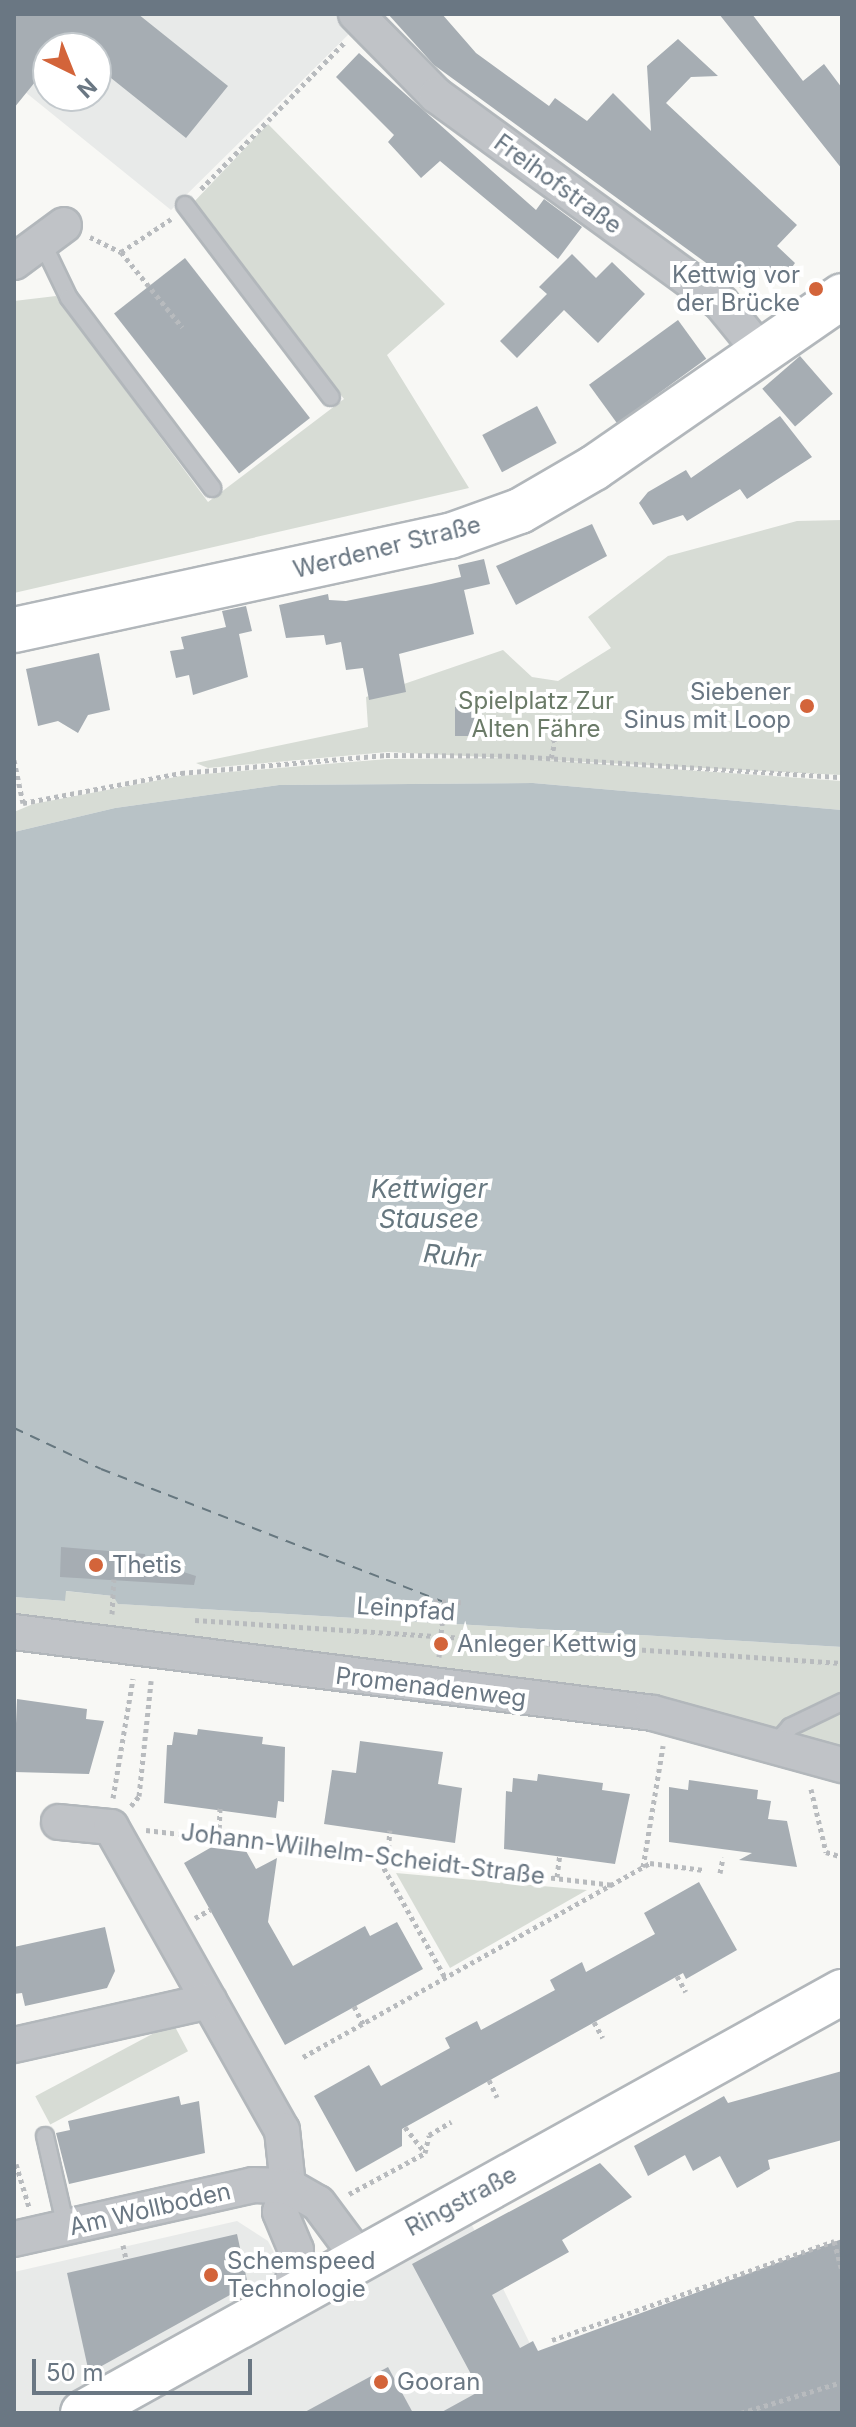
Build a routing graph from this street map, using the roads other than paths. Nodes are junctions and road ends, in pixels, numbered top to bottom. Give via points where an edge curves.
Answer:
1 (360, 18) edge
2 (185, 205) road end
3 (53, 234) joint
4 (14, 262) edge
5 (842, 296) edge
6 (761, 352) junction
7 (331, 397) dead end
8 (212, 488) dead end
9 (14, 630) edge
10 (14, 1632) edge
11 (842, 1702) edge
12 (777, 1742) junction
13 (842, 1765) edge
14 (59, 1822) dead end
15 (842, 1992) edge
16 (209, 2001) junction
17 (14, 2045) edge
18 (45, 2136) dead end
19 (288, 2186) junction
20 (38, 2234) edge
21 (359, 2258) junction
22 (273, 2310) junction
23 (83, 2413) edge

1 - 6 street, Freihofstraße via 436,95 721,303
2 - 7 lane
3 - 4 street
3 - 8 lane via 69,298
5 - 6 main road, Werdener Straße
6 - 9 main road, Werdener Straße via 594,468 520,511 450,536
10 - 12 street, Promenadenweg via 653,1713
11 - 12 lane via 790,1727
12 - 13 street, Promenadenweg
14 - 16 street via 111,1827
15 - 21 main road, Ringstraße
16 - 17 street
16 - 19 street via 282,2130
18 - 20 lane
19 - 20 street, Am Wollboden via 253,2185
19 - 21 street via 318,2203
19 - 22 street via 280,2212 296,2250 294,2273
21 - 22 main road, Ringstraße
22 - 23 main road, Ringstraße

